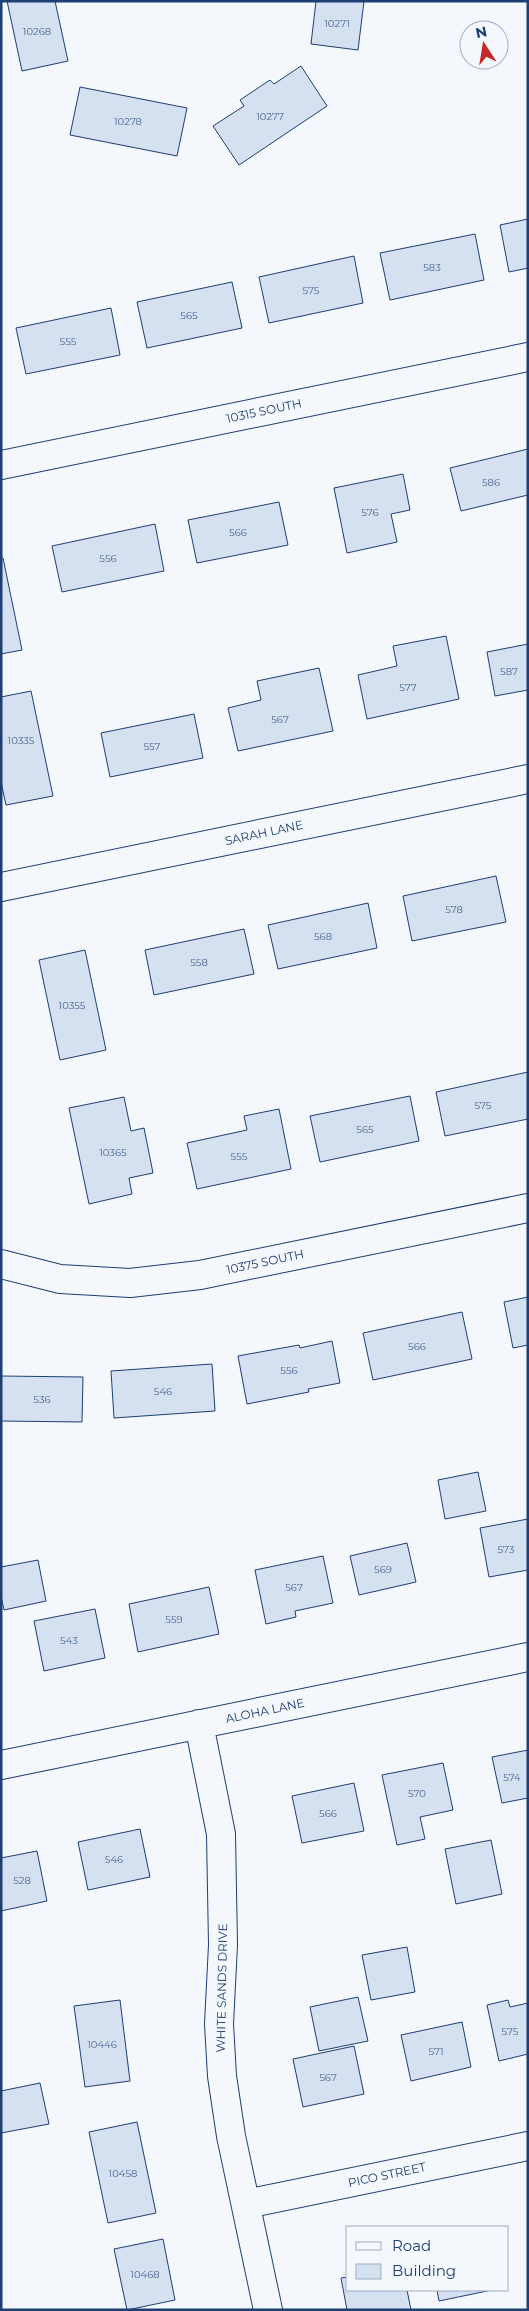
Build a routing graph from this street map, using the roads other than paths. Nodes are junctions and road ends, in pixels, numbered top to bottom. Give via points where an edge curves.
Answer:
1 (528, 357) edge
2 (1, 465) edge
3 (528, 778) edge
4 (1, 887) edge
5 (528, 1208) edge
6 (1, 1264) edge
7 (528, 1656) edge
8 (199, 1724) junction
9 (1, 1765) edge
10 (528, 2146) edge
11 (246, 2204) junction
12 (268, 2310) edge

1 - 2 street, 10315 SOUTH
3 - 4 street, SARAH LANE
5 - 6 street, 10375 SOUTH via 200,1275 130,1283 60,1278
7 - 8 street, ALOHA LANE
8 - 9 street, ALOHA LANE
8 - 11 street, WHITE SANDS DRIVE via 221,1834 223,1945 219,2024 222,2076
10 - 11 street, PICO STREET
11 - 12 street, WHITE SANDS DRIVE

